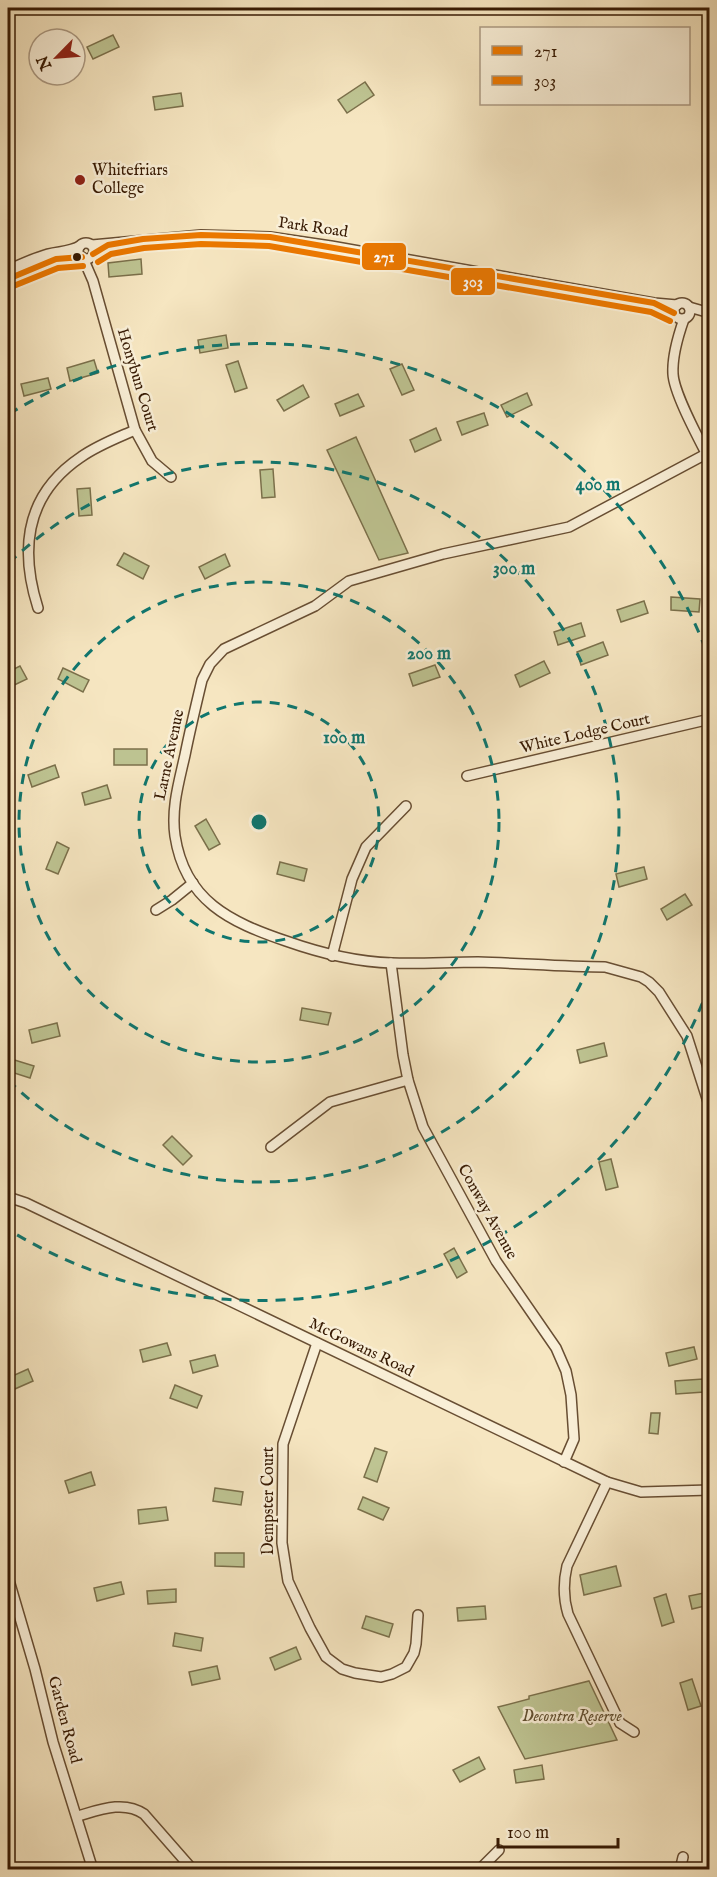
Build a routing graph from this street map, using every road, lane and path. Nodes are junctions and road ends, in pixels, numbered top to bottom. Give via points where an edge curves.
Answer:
1 (88, 254) junction
2 (8, 270) edge
3 (8, 279) edge
4 (135, 430) junction
5 (708, 458) edge
6 (171, 477) dead end
7 (38, 608) dead end
8 (710, 719) edge
9 (467, 776) dead end
10 (406, 806) dead end
11 (193, 883) junction
12 (156, 910) dead end
13 (332, 956) junction
14 (390, 963) junction
15 (408, 1080) junction
16 (710, 1108) edge
17 (271, 1147) dead end
18 (8, 1197) edge
19 (317, 1343) junction
20 (564, 1462) junction
21 (607, 1482) junction
22 (710, 1490) edge
23 (8, 1577) edge
24 (418, 1615) dead end
25 (634, 1732) dead end
26 (78, 1816) junction
27 (499, 1850) dead end
28 (683, 1857) dead end
29 (93, 1869) edge
30 (193, 1869) edge
31 (479, 1869) edge
32 (680, 1869) edge

1 - 2 street via 87,243
1 - 3 street, Park Road via 56,259
1 - 4 street, Honybun Court
1 - 5 street, Park Road via 108,245 143,239 201,235 270,237 654,303 682,313 674,382
4 - 6 street, Honybun Court via 152,461
4 - 7 street via 82,456 57,478 40,501 27,558
5 - 11 street, Larne Avenue via 568,527 443,554 354,579 315,606 224,649 202,680 175,800 177,846
8 - 9 street, White Lodge Court
10 - 13 street via 366,847 352,879
11 - 12 street
11 - 13 street, Larne Avenue via 209,902 246,927
13 - 14 street, Larne Avenue
14 - 15 street, Conway Avenue
14 - 16 street, Larne Avenue via 605,967 641,977 659,992 683,1029
15 - 17 street via 330,1102
15 - 20 street, Conway Avenue via 423,1127 496,1261 562,1360 570,1389 574,1432
18 - 19 street, McGowans Road
19 - 20 street, McGowans Road
19 - 24 street, Dempster Court via 283,1444 282,1543 288,1581 326,1657 355,1673 381,1677 406,1667 414,1653
20 - 21 street, McGowans Road
21 - 22 street, McGowans Road via 641,1492
21 - 25 street via 567,1566 565,1602 620,1722
23 - 26 street, Garden Road via 53,1742
26 - 29 street, Garden Road
26 - 30 street via 123,1806 136,1809
27 - 31 street
28 - 32 street

